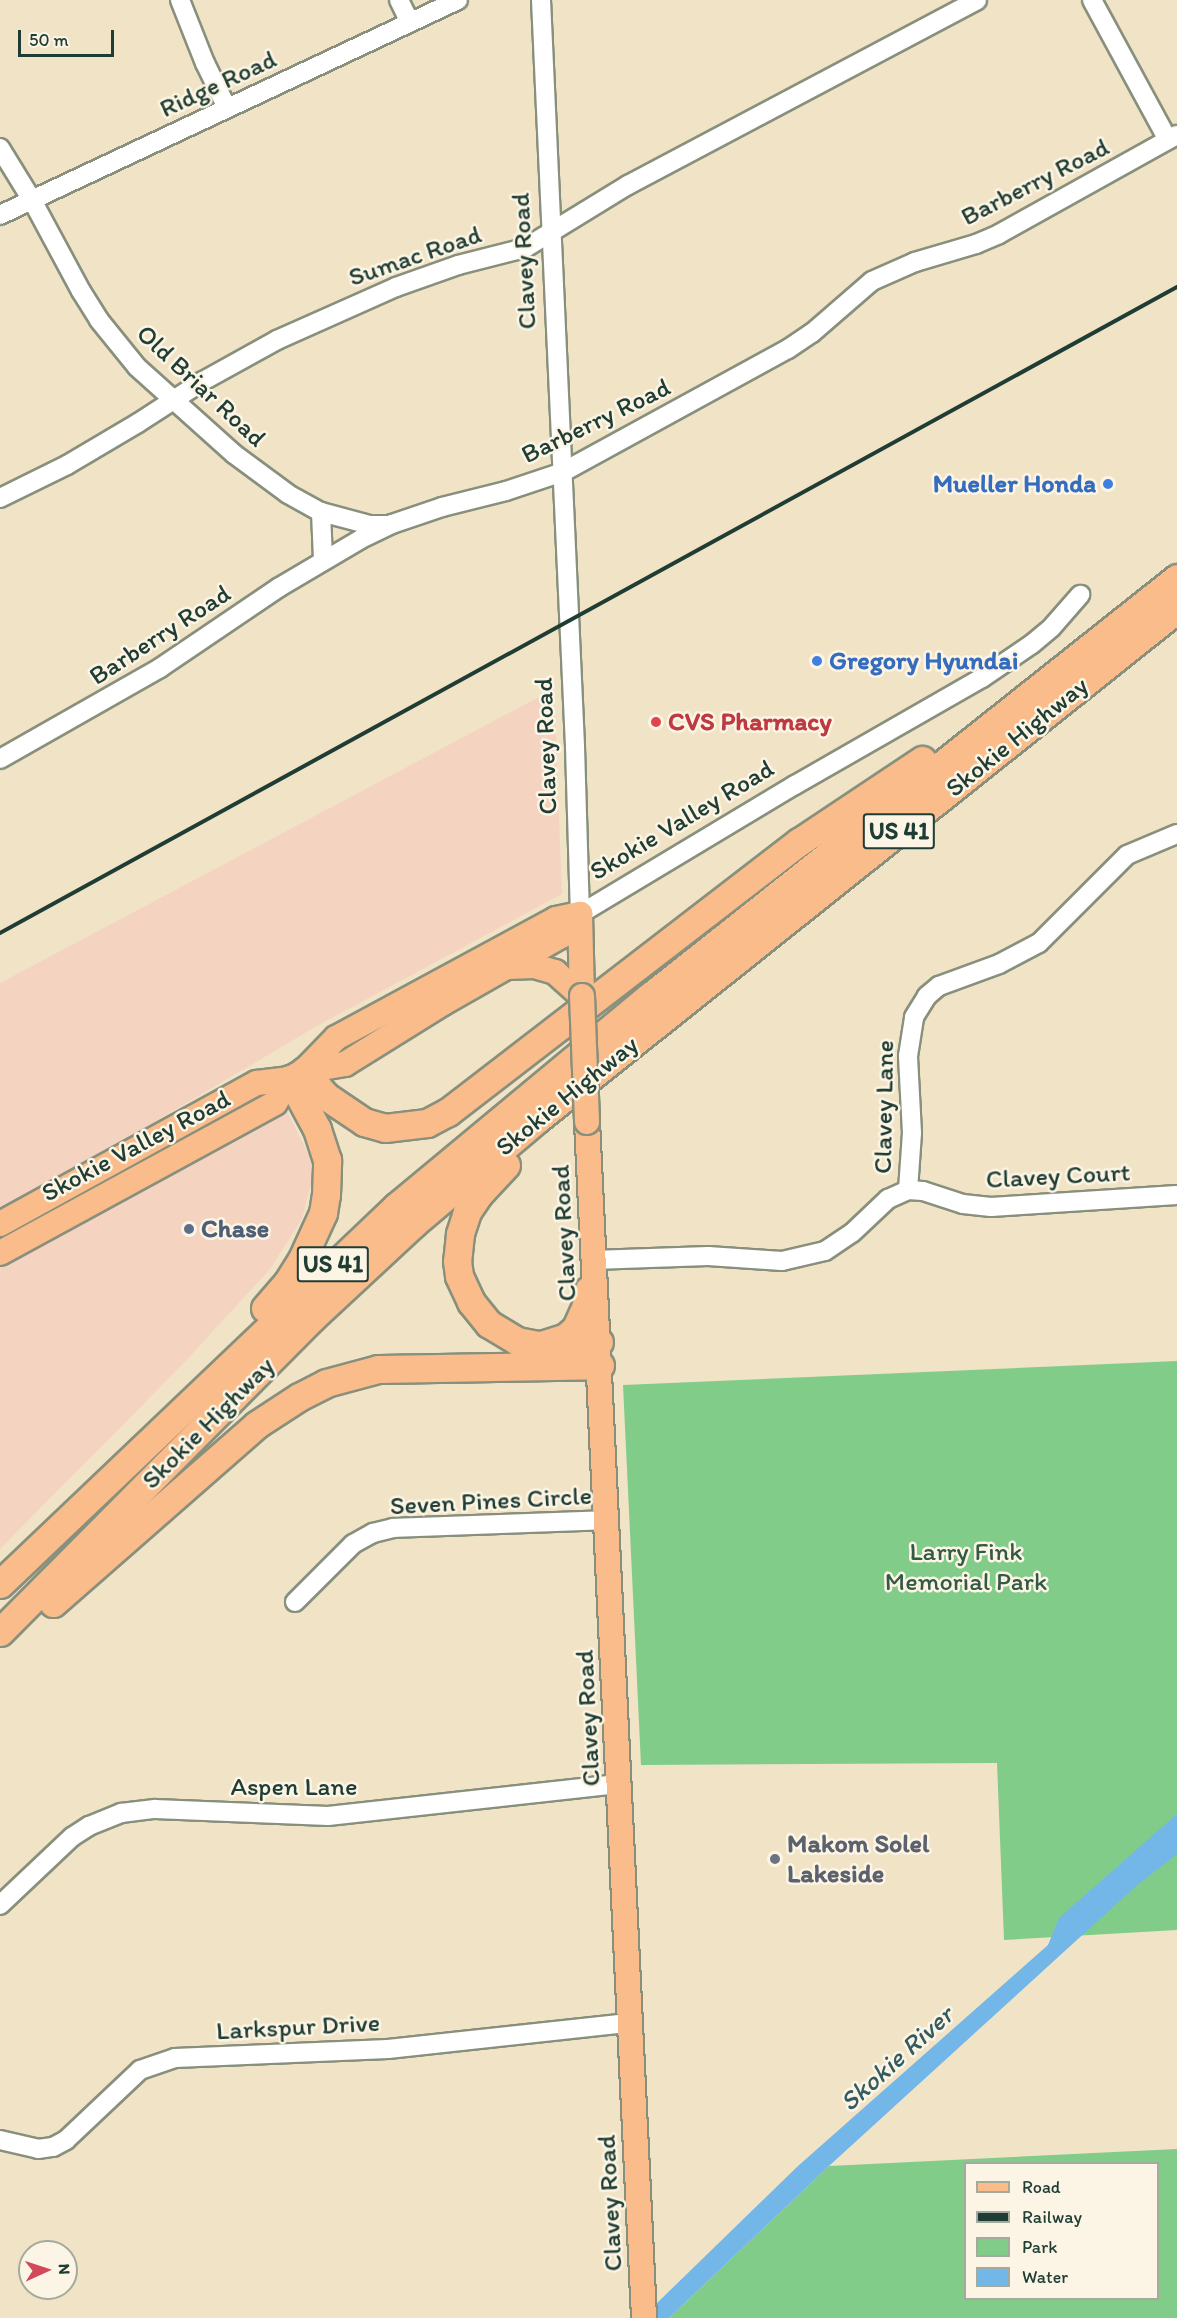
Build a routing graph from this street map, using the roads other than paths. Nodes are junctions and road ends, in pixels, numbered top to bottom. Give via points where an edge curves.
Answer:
1 (180, 0) edge
2 (399, 0) edge
3 (458, 0) edge
4 (541, 0) edge
5 (977, 0) edge
6 (1092, 0) edge
7 (410, 23) junction
8 (227, 108) junction
9 (1172, 138) edge
10 (0, 148) edge
11 (32, 200) junction
12 (0, 215) edge
13 (552, 231) junction
14 (172, 400) junction
15 (562, 472) junction
16 (0, 498) edge
17 (321, 512) junction
18 (392, 524) junction
19 (323, 560) junction
20 (1177, 578) edge
21 (1080, 595) dead end
22 (1177, 609) edge
23 (1077, 657) junction
24 (0, 759) edge
25 (1177, 834) edge
26 (580, 914) junction
27 (771, 933) junction
28 (507, 967) junction
29 (582, 996) junction
30 (297, 1075) junction
31 (908, 1190) junction
32 (1177, 1195) edge
33 (0, 1224) edge
34 (0, 1253) edge
35 (593, 1262) junction
36 (537, 1345) junction
37 (600, 1353) junction
38 (131, 1458) junction
39 (608, 1521) junction
40 (0, 1584) edge
41 (295, 1602) dead end
42 (0, 1632) edge
43 (0, 1649) edge
44 (620, 1784) junction
45 (0, 1905) edge
46 (629, 2023) junction
47 (0, 2140) edge
48 (644, 2318) edge

1 - 8 street
2 - 7 street
3 - 7 street, Ridge Road
4 - 13 street, Clavey Road
5 - 13 street, Sumac Road via 628,185
6 - 9 street
7 - 8 street, Ridge Road
8 - 11 street, Ridge Road
9 - 15 street, Barberry Road via 999,234 872,281 788,350
10 - 11 street, Old Briar Road
11 - 12 street, Ridge Road
11 - 14 street, Old Briar Road via 99,320 137,367
13 - 14 street, Sumac Road via 525,248 458,265 342,309 277,340
13 - 15 street, Clavey Road
14 - 16 street, Sumac Road via 67,465
14 - 17 street, Old Briar Road via 234,454 288,494
15 - 18 street, Barberry Road
15 - 26 street, Clavey Road
17 - 18 street, Old Briar Road via 370,525
17 - 19 street
18 - 19 street, Barberry Road
19 - 24 street, Barberry Road via 160,668
20 - 23 highway, Skokie Highway / US 41
21 - 26 street, Skokie Valley Road via 1032,644 982,678
22 - 27 highway, Skokie Highway / US 41
23 - 30 highway via 1047,671 906,772 799,842 428,1124 385,1128 364,1122
23 - 38 highway, Skokie Highway / US 41 via 508,1111 328,1268
25 - 31 street, Clavey Lane via 1127,855 1038,944 999,964 939,986 927,996 914,1017 908,1056 912,1133
26 - 28 main road, Skokie Valley Road via 561,936
26 - 29 main road, Clavey Road
26 - 30 main road, Skokie Valley Road via 556,919 336,1038
27 - 36 highway via 707,998 498,1172 467,1212 457,1261 471,1302 502,1334
27 - 42 highway, Skokie Highway / US 41 via 536,1120 413,1224 312,1318
28 - 29 main road via 534,966 555,972
28 - 30 main road, Skokie Valley Road via 345,1064
29 - 35 main road, Clavey Road, bridge
30 - 33 main road, Skokie Valley Road via 257,1083
30 - 34 main road, Skokie Valley Road via 276,1103
30 - 38 highway via 327,1160 326,1195 314,1236 287,1283 173,1406
31 - 32 street, Clavey Court via 991,1207
31 - 35 street, Clavey Lane via 888,1199 852,1233 816,1255 782,1261 708,1256
35 - 36 main road via 585,1306 575,1328 566,1336
35 - 37 main road, Clavey Road
36 - 37 highway
37 - 39 main road, Clavey Road
37 - 43 highway via 378,1369 326,1383 256,1425
38 - 40 highway, Skokie Highway / US 41
39 - 41 street, Seven Pines Circle via 393,1528 373,1533 352,1544
39 - 44 main road, Clavey Road
44 - 45 street, Aspen Lane via 328,1816 155,1809 121,1814 72,1837
44 - 46 main road, Clavey Road
46 - 47 street, Larkspur Drive via 388,2049 175,2058 140,2070 66,2140 53,2147 38,2149
46 - 48 main road, Clavey Road

